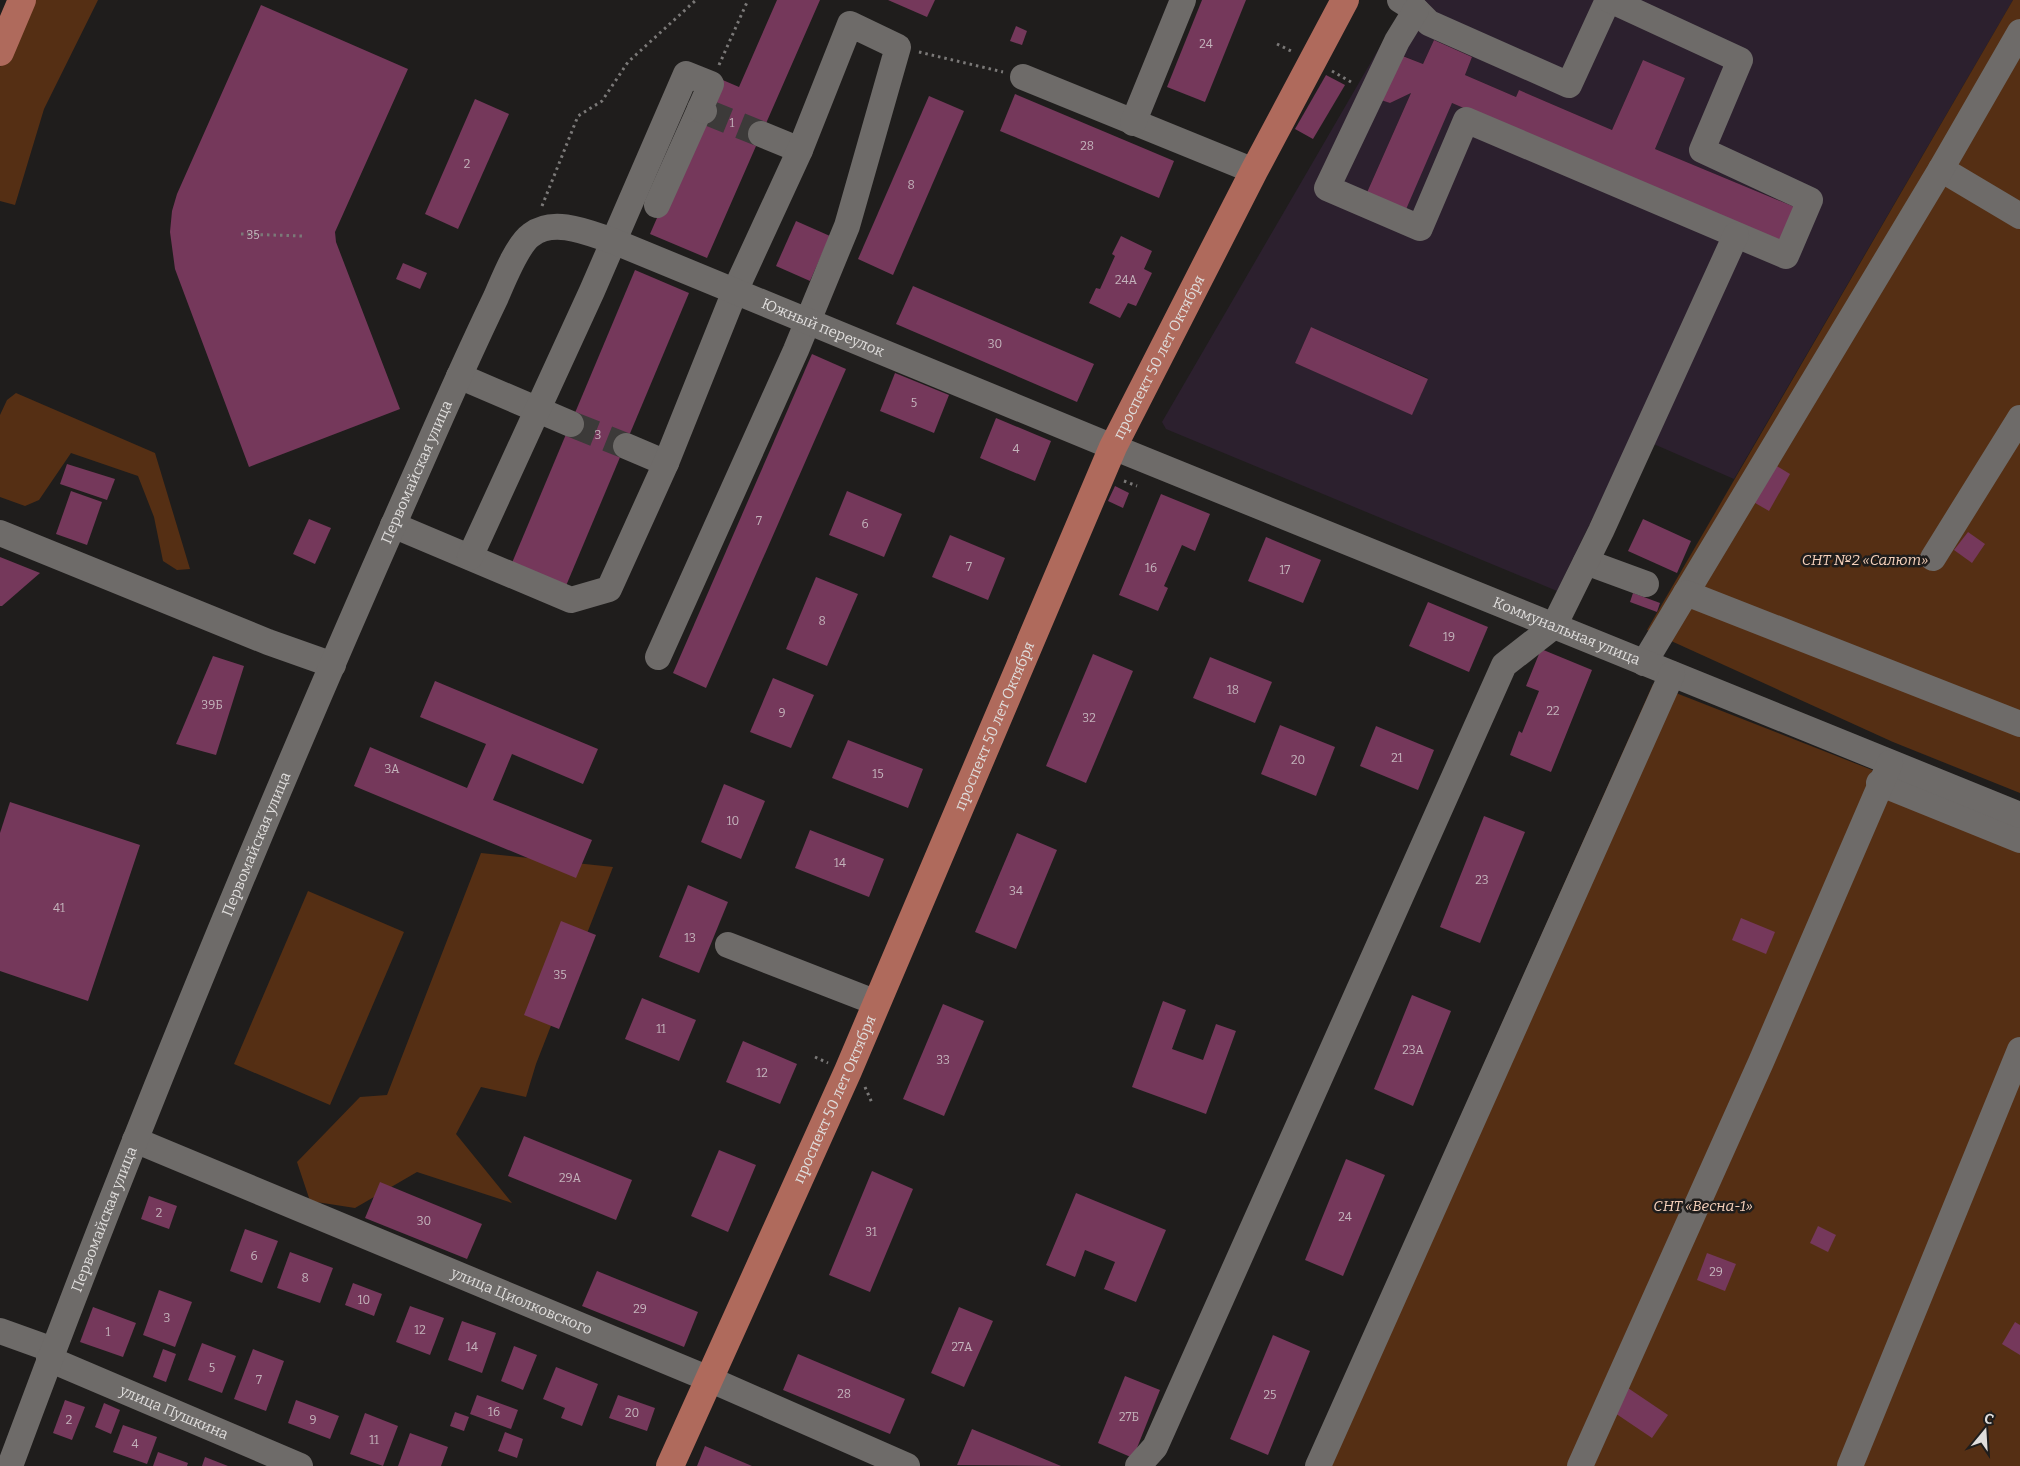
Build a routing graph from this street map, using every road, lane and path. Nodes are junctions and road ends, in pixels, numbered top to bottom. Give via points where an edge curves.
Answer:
1 (22, 0) edge
2 (696, 0) edge
3 (748, 0) edge
4 (1182, 0) edge
5 (1345, 0) edge
6 (1608, 0) edge
7 (1408, 5) edge
8 (2020, 32) edge
9 (898, 46) junction
10 (0, 52) edge
11 (1022, 77) joint
12 (710, 84) junction
13 (1133, 122) junction
14 (761, 134) tunnel mouth
15 (800, 150) junction
16 (1941, 169) junction
17 (1254, 171) junction
18 (657, 205) dead end
19 (2020, 216) edge
20 (241, 234) dead end
21 (1736, 234) junction
22 (530, 235) junction
23 (302, 236) dead end
24 (613, 241) junction
25 (735, 291) junction
26 (807, 321) junction
27 (459, 376) junction
28 (537, 411) junction
29 (2020, 418) edge
30 (571, 424) tunnel mouth
31 (626, 446) tunnel mouth
32 (1113, 447) junction
33 (666, 463) junction
34 (393, 525) junction
35 (0, 533) edge
36 (470, 557) junction
37 (1933, 558) dead end
38 (1586, 562) junction
39 (1646, 584) dead end
40 (1686, 594) junction
41 (1554, 626) junction
42 (658, 657) dead end
43 (1644, 663) junction
44 (333, 665) junction
45 (1672, 674) junction
46 (2020, 724) edge
47 (1884, 773) junction
48 (2020, 815) edge
49 (2020, 840) edge
50 (728, 945) dead end
51 (877, 1002) junction
52 (2020, 1050) edge
53 (136, 1140) junction
54 (0, 1331) edge
55 (51, 1354) junction
56 (710, 1379) junction
57 (7, 1464) edge
58 (300, 1466) edge
59 (670, 1466) edge
60 (907, 1466) edge
61 (1138, 1466) edge
62 (1318, 1466) edge
63 (1580, 1466) edge
64 (1850, 1466) edge

1 - 10 main road
2 - 22 path via 628,62 602,101 578,116
3 - 12 path
4 - 13 street
5 - 17 main road, проспект 50 лет Октября
6 - 7 street via 1569,85 1429,23
6 - 21 street via 1740,60 1702,150 1810,200 1786,256
7 - 21 street via 1398,41 1327,188 1420,228 1466,120
8 - 16 street
9 - 11 path
9 - 15 street via 850,24
9 - 26 street via 847,226
11 - 13 street
12 - 18 street via 702,110
12 - 24 street via 686,74
13 - 17 street
14 - 15 street
15 - 25 street
16 - 19 street
16 - 40 street
17 - 32 main road, проспект 50 лет Октября
20 - 23 path
21 - 38 street
22 - 24 street, Южный переулок via 550,226 573,228
22 - 27 street, Первомайская улица via 512,263
24 - 25 street, Южный переулок
24 - 28 street
25 - 26 street, Южный переулок
25 - 33 street
26 - 32 street, Южный переулок
26 - 42 street
27 - 28 street
27 - 34 street, Первомайская улица
28 - 30 street
28 - 36 street
29 - 37 street
31 - 33 street
32 - 41 street, Коммунальная улица
32 - 51 main road, проспект 50 лет Октября
33 - 36 street via 609,589 571,600
34 - 36 street
34 - 44 street, Первомайская улица
35 - 44 street via 268,642
38 - 39 street
38 - 41 street
40 - 43 street
40 - 46 street
41 - 43 street, Коммунальная улица
41 - 61 street via 1504,665 1155,1448
43 - 45 street, Коммунальная улица
44 - 53 street, Первомайская улица via 309,715
45 - 47 street, Коммунальная улица
45 - 62 street
47 - 48 street, Коммунальная улица
47 - 49 street
47 - 63 street via 1761,1062
50 - 51 street
51 - 56 main road, проспект 50 лет Октября
52 - 64 street
53 - 55 street, Первомайская улица
53 - 56 street, улица Циолковского
54 - 55 street, улица Пушкина
55 - 57 street, Первомайская улица
55 - 58 street, улица Пушкина
56 - 59 main road, проспект 50 лет Октября
56 - 60 street, улица Циолковского

